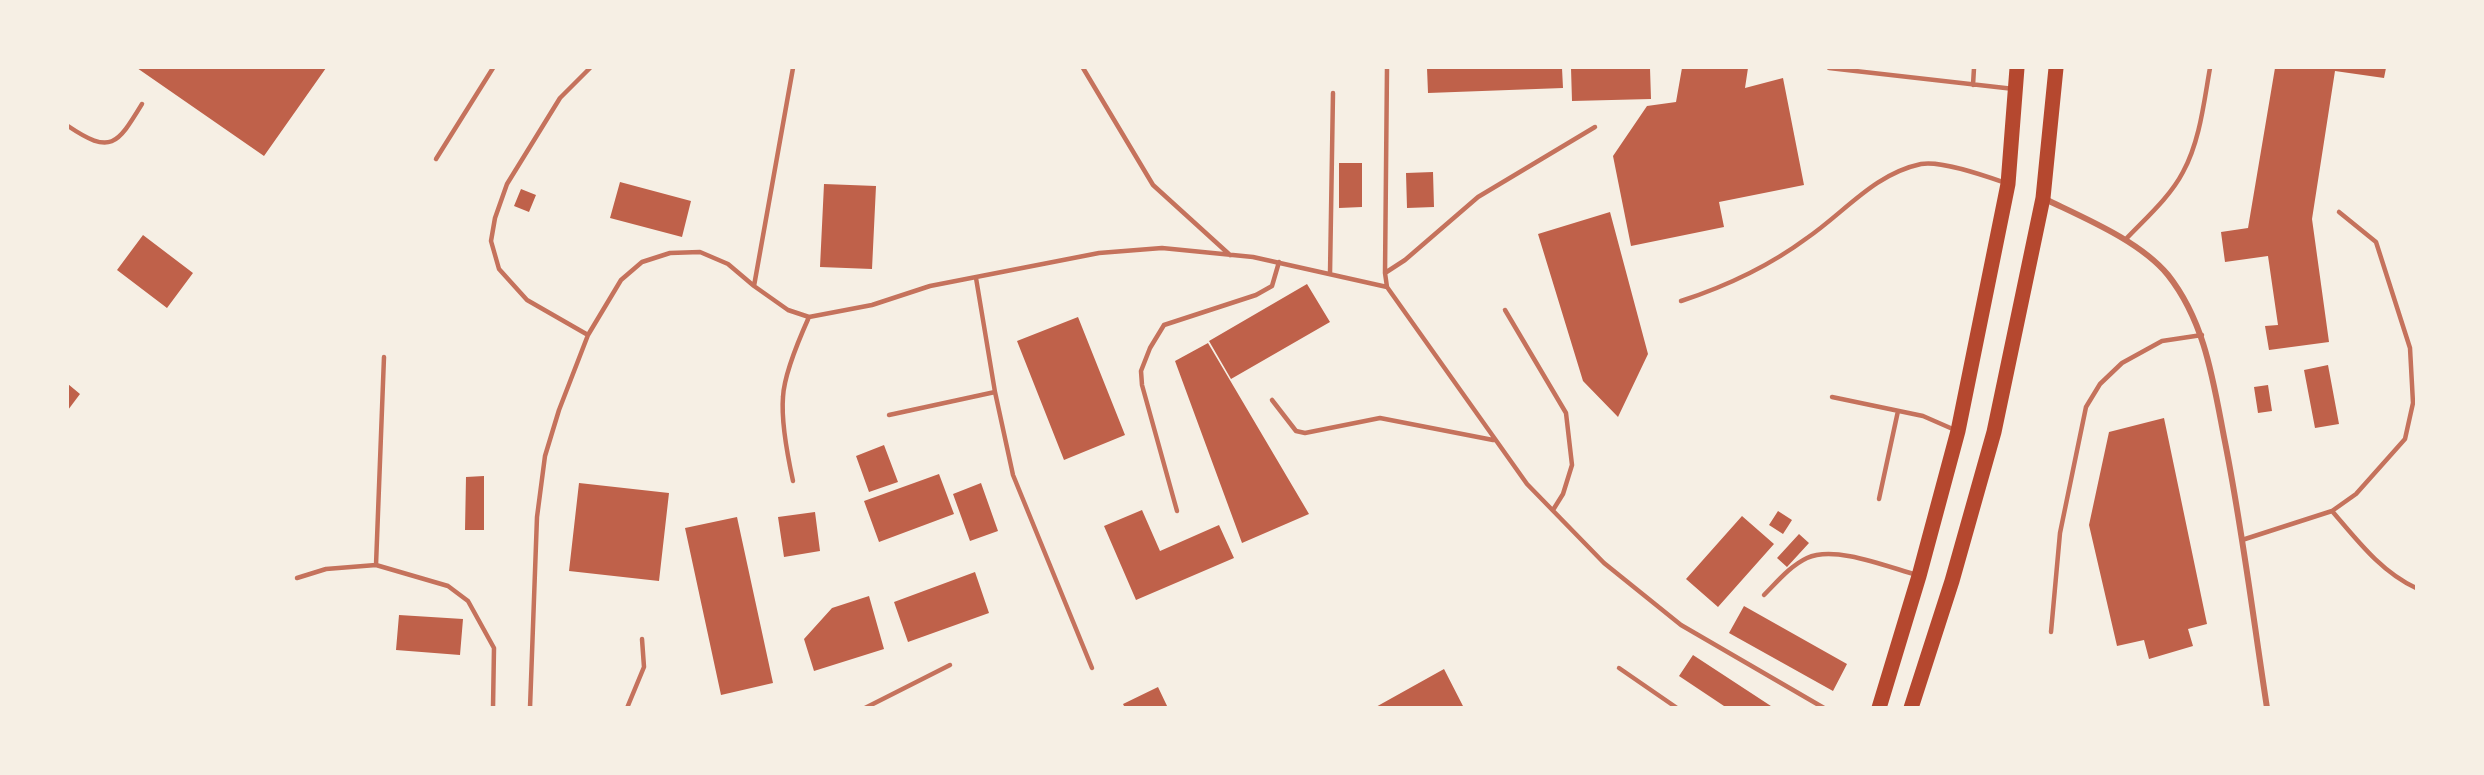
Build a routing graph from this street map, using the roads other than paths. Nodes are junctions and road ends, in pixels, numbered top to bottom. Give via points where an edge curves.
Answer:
1 (493, 68) edge
2 (590, 68) edge
3 (793, 68) edge
4 (1083, 68) edge
5 (1387, 68) edge
6 (1829, 68) edge
7 (1974, 68) edge
8 (2017, 68) edge
9 (2056, 68) edge
10 (2210, 68) edge
11 (1973, 85) junction
12 (2016, 89) junction
13 (1333, 93) dead end
14 (142, 104) dead end
15 (68, 126) edge
16 (1595, 127) dead end
17 (436, 159) dead end
18 (2008, 184) junction
19 (2043, 198) junction
20 (2339, 212) dead end
21 (2126, 239) junction
22 (1230, 255) junction
23 (1279, 262) junction
24 (1385, 273) junction
25 (1330, 274) junction
26 (976, 278) junction
27 (754, 286) junction
28 (1387, 287) junction
29 (1681, 301) dead end
30 (1505, 310) dead end
31 (809, 317) junction
32 (588, 335) junction
33 (2202, 335) junction
34 (384, 357) dead end
35 (995, 392) junction
36 (1832, 397) dead end
37 (1272, 400) dead end
38 (1898, 411) junction
39 (889, 415) dead end
40 (1958, 431) junction
41 (1494, 440) junction
42 (793, 482) dead end
43 (1879, 499) dead end
44 (1553, 510) junction
45 (1177, 511) dead end
46 (2332, 511) junction
47 (2242, 540) junction
48 (376, 565) junction
49 (1919, 576) junction
50 (297, 578) dead end
51 (2416, 588) edge
52 (1764, 594) dead end
53 (2051, 632) dead end
54 (642, 639) dead end
55 (950, 665) dead end
56 (1092, 668) dead end
57 (1620, 668) dead end
58 (493, 708) edge
59 (530, 708) edge
60 (627, 708) edge
61 (865, 708) edge
62 (1677, 708) edge
63 (1824, 708) edge
64 (1880, 708) edge
65 (1911, 708) edge
66 (2267, 708) edge

1 - 17 lane
2 - 32 lane via 560,98 507,184 491,241 499,269 527,300
3 - 27 lane
4 - 22 lane via 1153,185
5 - 24 lane
6 - 11 lane
7 - 11 lane
8 - 12 main road
9 - 19 main road
10 - 21 lane via 2197,134 2185,170
11 - 12 lane
12 - 18 main road
13 - 25 lane
14 - 15 lane via 124,134 113,142 93,141
16 - 24 lane via 1478,197
18 - 29 lane via 1971,172 1922,164 1878,181 1810,237 1767,266 1722,288
18 - 40 main road
19 - 21 street
19 - 65 main road via 1994,432
20 - 46 lane via 2376,242 2410,348 2413,403 2405,439 2356,494
21 - 33 street via 2167,274 2190,308
22 - 23 lane
22 - 26 lane via 1162,248 1098,253
23 - 25 lane
23 - 45 lane via 1272,286 1256,295 1164,325 1150,348 1141,371 1142,385
24 - 28 lane
25 - 28 lane
26 - 31 lane
26 - 35 lane
27 - 31 lane via 788,310
27 - 32 lane via 728,264 700,252 670,253 642,262 621,280
28 - 41 lane
30 - 44 lane via 1566,413 1572,465
31 - 42 lane via 783,397
32 - 59 lane via 546,456 537,516
33 - 47 street via 2234,483
33 - 53 lane via 2162,341 2122,363 2100,384 2086,407 2060,533
34 - 48 lane
35 - 39 lane
35 - 56 lane via 1013,475
36 - 38 lane
37 - 41 lane via 1296,431 1305,434 1380,418
38 - 40 lane via 1923,416
38 - 43 lane
40 - 49 main road
41 - 44 lane via 1527,484
44 - 63 lane via 1604,563 1681,625
46 - 47 lane
46 - 51 lane via 2366,551 2398,580
47 - 66 street
48 - 50 lane via 326,569
48 - 58 lane via 448,586 468,601 494,648
49 - 52 lane via 1838,554 1822,554 1800,562
49 - 64 main road
54 - 60 lane via 644,667
55 - 61 lane
57 - 62 lane

